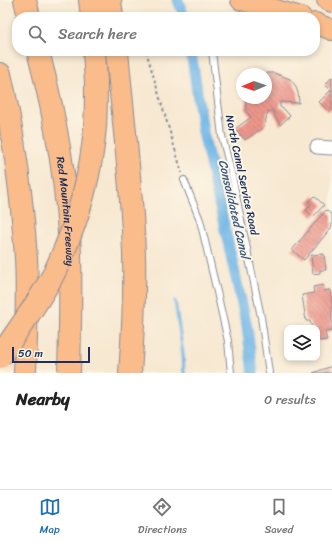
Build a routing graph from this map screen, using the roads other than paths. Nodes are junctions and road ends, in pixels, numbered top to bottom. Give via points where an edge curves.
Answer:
1 (25, 0) edge
2 (90, 0) edge
3 (110, 0) edge
4 (241, 0) edge
5 (327, 0) edge
6 (332, 2) edge
7 (28, 12) edge
8 (91, 12) edge
9 (111, 12) edge
10 (283, 12) edge
11 (320, 25) edge
12 (332, 30) edge
13 (39, 56) edge
14 (94, 56) edge
15 (117, 56) edge
16 (213, 56) edge
17 (0, 74) edge
18 (316, 147) dead end
19 (332, 148) edge
20 (184, 180) road end
21 (0, 357) edge
22 (25, 373) edge
23 (69, 373) edge
24 (130, 373) edge
25 (231, 373) edge
26 (269, 373) edge

1 - 7 highway
2 - 8 highway
3 - 9 highway
4 - 10 main road
5 - 6 main road
11 - 12 main road
13 - 23 highway, Red Mountain Freeway via 61,161 67,207 71,291
14 - 21 highway, bridge via 95,128 91,158 75,223 52,276
15 - 24 highway via 134,253
16 - 26 lane, North Canal Service Road via 222,136 261,318
17 - 22 highway via 16,166 26,258
18 - 19 street
20 - 25 lane via 200,220 218,292 228,341

